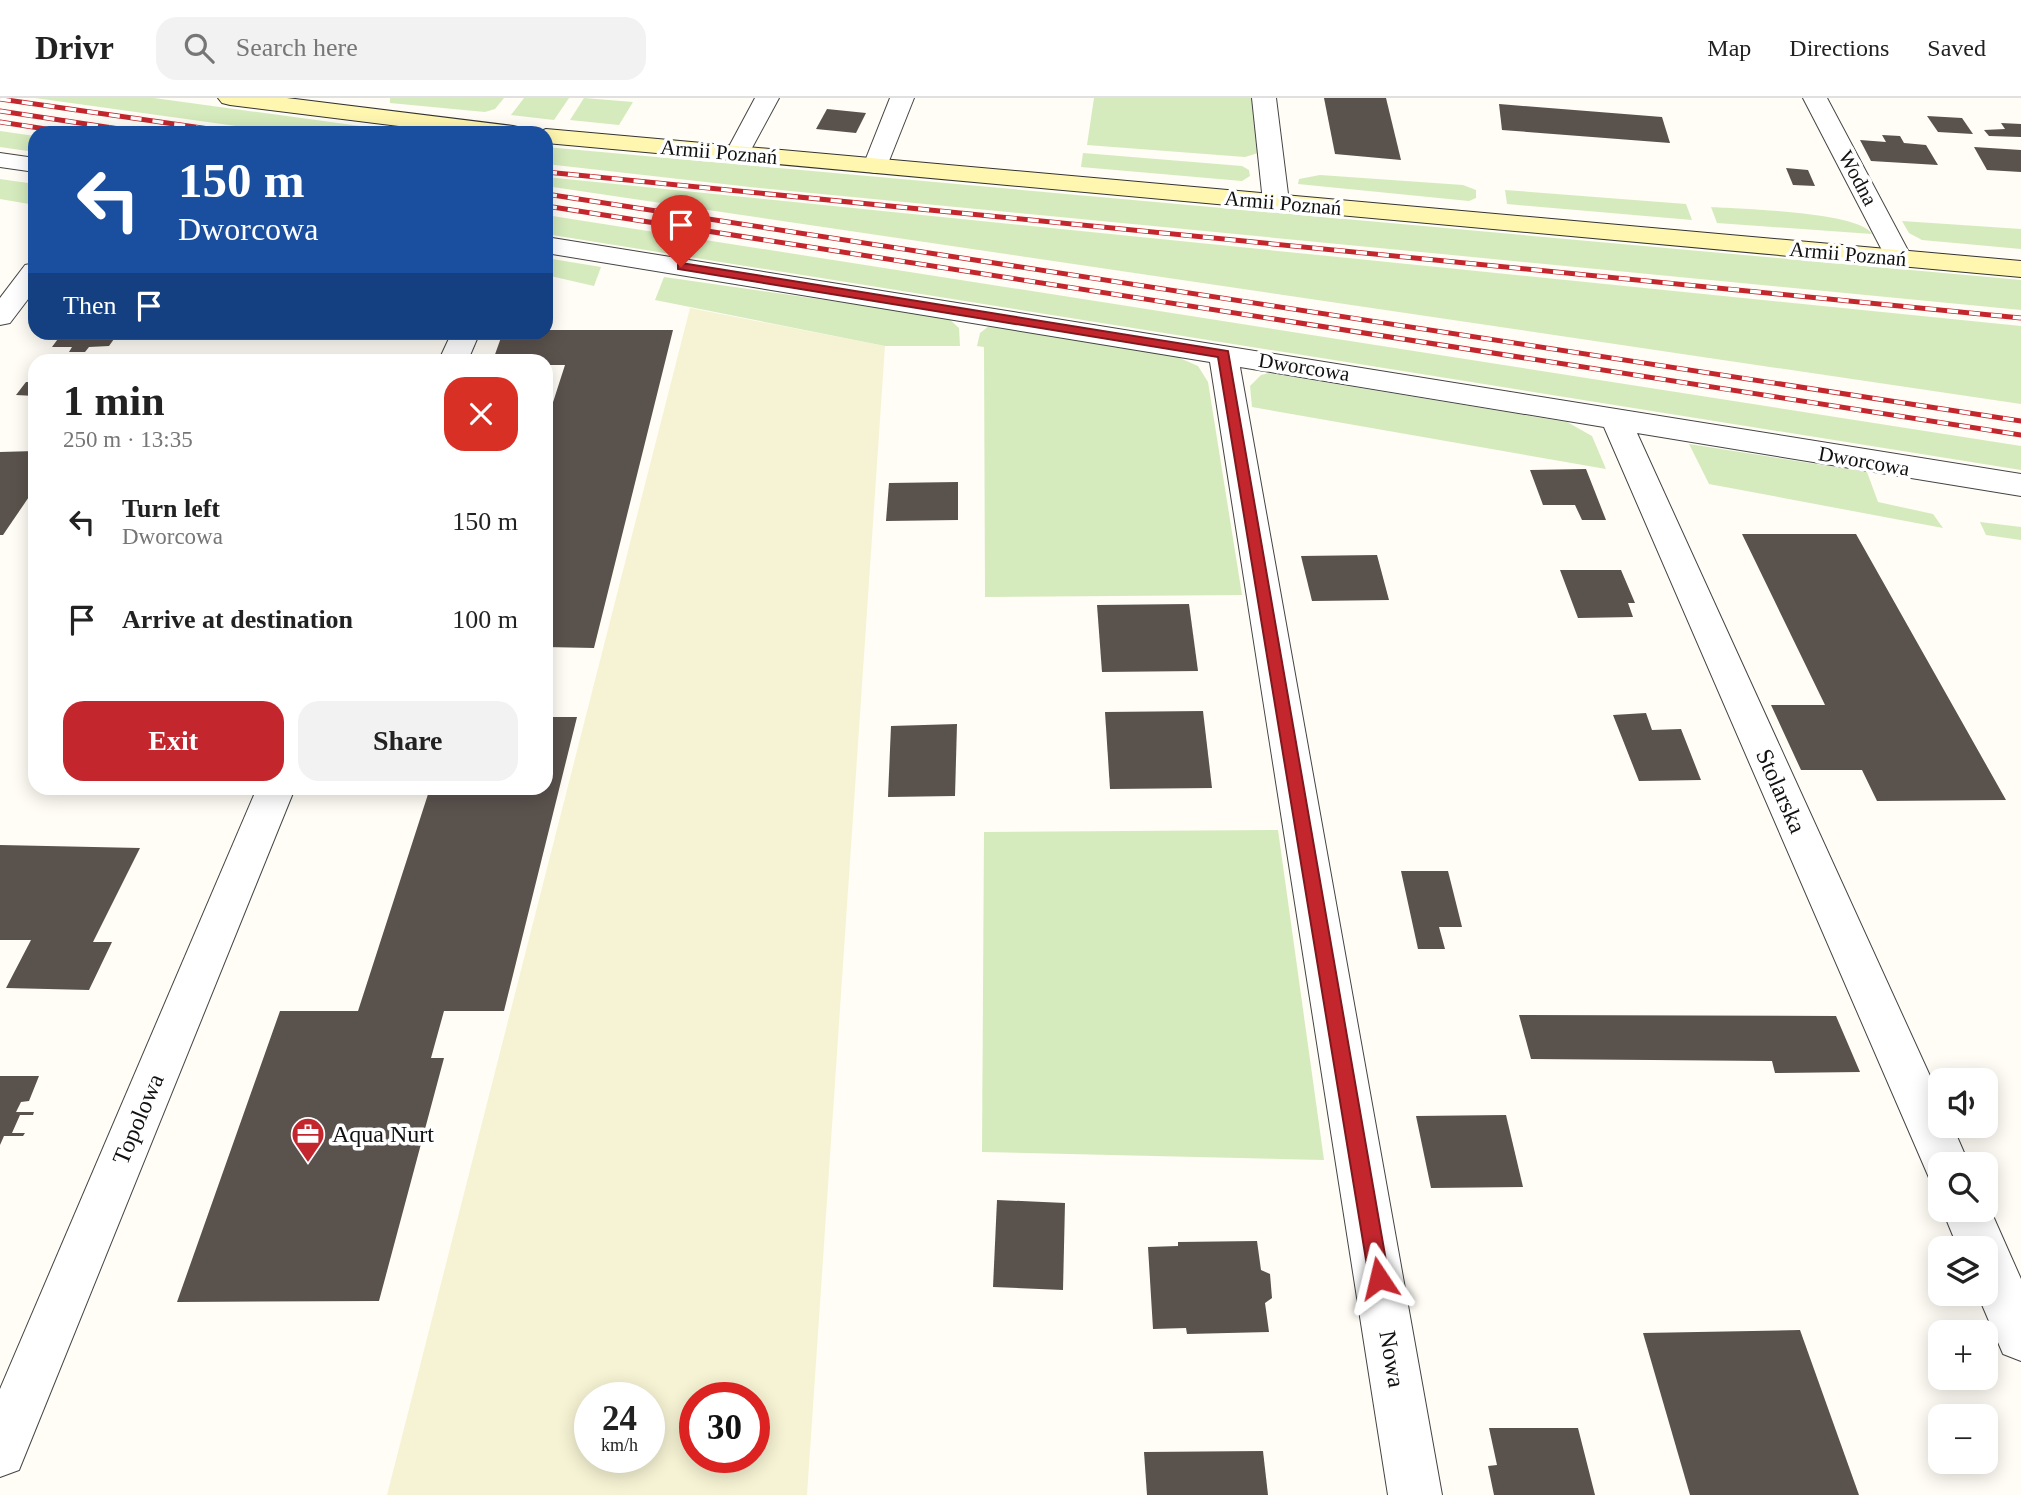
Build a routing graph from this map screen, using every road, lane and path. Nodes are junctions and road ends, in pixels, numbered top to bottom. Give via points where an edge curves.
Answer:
1 (230, 98) edge
2 (767, 98) edge
3 (902, 98) edge
4 (1264, 98) edge
5 (1815, 98) edge
6 (456, 126) edge
7 (553, 137) edge
8 (737, 154) junction
9 (0, 160) edge
10 (28, 163) edge
11 (876, 166) junction
12 (1276, 202) junction
13 (553, 246) edge
14 (1899, 258) junction
15 (2021, 269) edge
16 (28, 280) edge
17 (0, 317) edge
18 (1223, 354) junction
19 (1616, 419) junction
20 (2021, 485) edge
21 (273, 795) edge
22 (1941, 1152) edge
23 (1998, 1283) edge
24 (2021, 1336) edge
25 (0, 1451) edge
26 (1415, 1495) edge

1 - 6 main road
2 - 8 street
3 - 11 street
4 - 12 street
5 - 14 street, Wodna
7 - 8 main road, Armii Poznań
8 - 11 main road, Armii Poznań
9 - 10 street
11 - 12 main road, Armii Poznań
12 - 14 main road, Armii Poznań
13 - 18 street, Dworcowa
14 - 15 main road, Armii Poznań
16 - 17 street
18 - 19 street, Dworcowa
18 - 26 street, Nowa
19 - 20 street, Dworcowa
19 - 22 street, Stolarska
21 - 25 street, Topolowa
23 - 24 street

